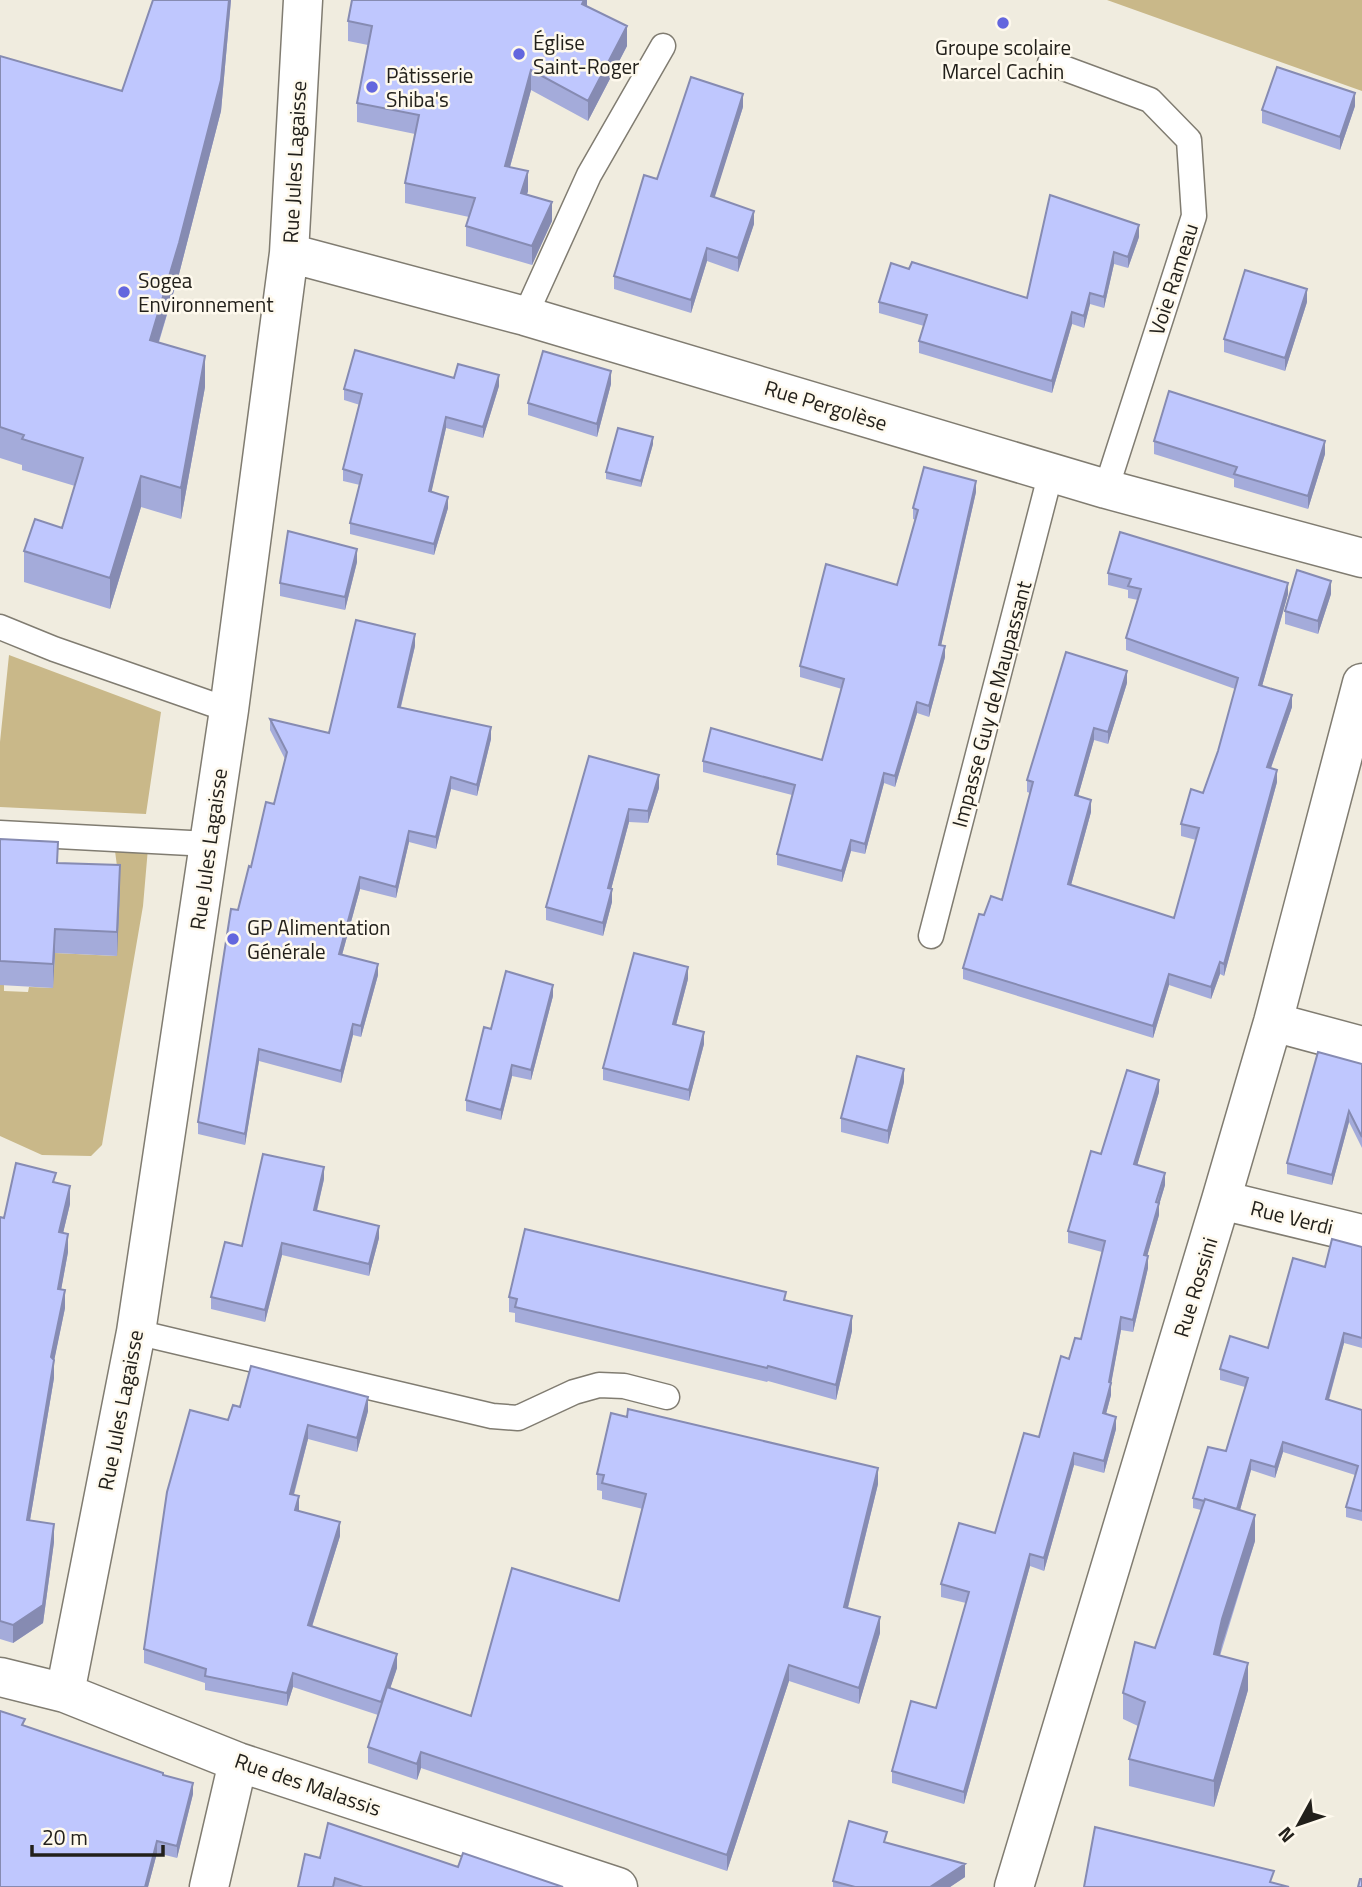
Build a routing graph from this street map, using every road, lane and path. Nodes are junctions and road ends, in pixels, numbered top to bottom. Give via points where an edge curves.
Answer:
1 (303, 0) edge
2 (663, 46) dead end
3 (1050, 63) dead end
4 (289, 253) junction
5 (525, 316) junction
6 (1051, 472) junction
7 (1106, 489) junction
8 (1362, 558) edge
9 (0, 627) edge
10 (1362, 683) edge
11 (229, 710) junction
12 (0, 833) edge
13 (209, 844) junction
14 (931, 936) dead end
15 (1273, 1022) junction
16 (1362, 1046) edge
17 (1221, 1200) junction
18 (1362, 1234) edge
19 (136, 1332) junction
20 (667, 1397) dead end
21 (0, 1677) edge
22 (65, 1693) junction
23 (238, 1762) junction
24 (209, 1887) edge
25 (618, 1887) edge
26 (1014, 1887) edge

1 - 4 street, Rue Jules Lagaisse
2 - 5 lane via 589,176
3 - 7 lane, Voie Rameau via 1150,100 1189,140 1194,216
4 - 5 street, Rue Pergolèse
4 - 11 street, Rue Jules Lagaisse
5 - 6 street, Rue Pergolèse
6 - 7 street, Rue Pergolèse
6 - 14 lane, Impasse Guy de Maupassant
7 - 8 street, Rue Pergolèse
9 - 11 lane
10 - 15 street, Rue Rossini
11 - 13 street, Rue Jules Lagaisse
12 - 13 lane
13 - 19 street, Rue Jules Lagaisse
15 - 16 street
15 - 17 street, Rue Rossini
17 - 18 street, Rue Verdi
17 - 26 street, Rue Rossini
19 - 20 lane via 492,1416 518,1418 599,1385
19 - 22 street, Rue Jules Lagaisse
21 - 22 street, Rue des Malassis
22 - 23 street, Rue des Malassis
23 - 24 street
23 - 25 street, Rue des Malassis

